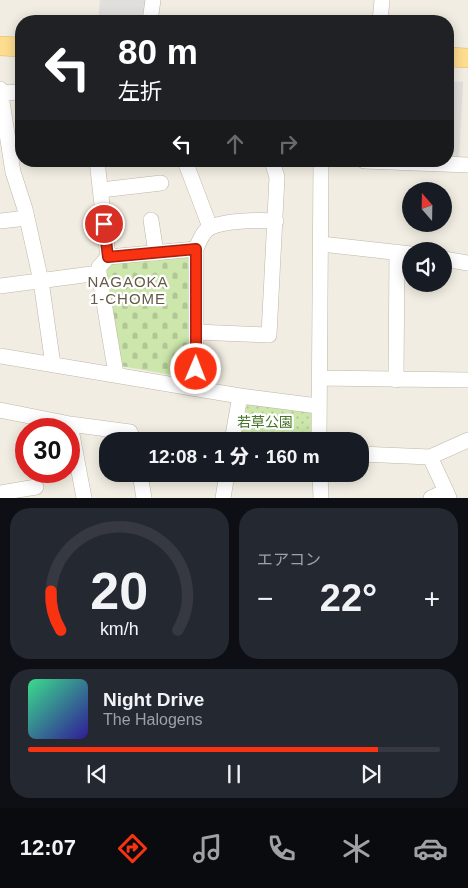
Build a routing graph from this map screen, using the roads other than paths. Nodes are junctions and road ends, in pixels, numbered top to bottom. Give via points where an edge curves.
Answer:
1 (153, 0) edge
2 (382, 0) edge
3 (151, 15) edge
4 (381, 15) edge
5 (0, 36) edge
6 (15, 37) edge
7 (0, 46) edge
8 (15, 47) edge
9 (454, 57) edge
10 (468, 58) edge
11 (454, 68) edge
12 (468, 69) edge
13 (15, 94) edge
14 (1, 97) edge
15 (454, 165) edge
16 (468, 166) edge
17 (98, 167) edge
18 (188, 167) edge
19 (274, 167) edge
20 (321, 167) edge
21 (161, 183) dead end
22 (101, 190) junction
23 (27, 218) junction
24 (151, 220) dead end
25 (276, 220) junction
26 (0, 221) edge
27 (210, 228) junction
28 (321, 244) junction
29 (196, 249) junction
30 (156, 253) junction
31 (402, 253) edge
32 (108, 257) junction
33 (452, 260) edge
34 (468, 262) edge
35 (99, 272) junction
36 (40, 281) junction
37 (402, 285) edge
38 (0, 286) edge
39 (196, 332) junction
40 (0, 356) edge
41 (53, 365) junction
42 (116, 374) junction
43 (319, 378) junction
44 (396, 380) junction
45 (468, 380) edge
46 (196, 388) junction
47 (240, 396) junction
48 (318, 406) junction
49 (0, 410) edge
50 (40, 418) edge
51 (80, 425) edge
52 (130, 432) edge
53 (234, 432) edge
54 (319, 432) edge
55 (468, 440) edge
56 (369, 454) edge
57 (430, 457) junction
58 (80, 477) edge
59 (141, 482) edge
60 (226, 482) edge
61 (320, 482) edge
62 (36, 487) dead end
63 (0, 493) edge
64 (448, 494) edge
65 (84, 498) edge
66 (144, 498) edge
67 (223, 498) edge
68 (321, 498) edge
69 (430, 498) edge

1 - 3 street
2 - 4 street
5 - 6 main road
7 - 8 main road
9 - 10 main road
11 - 12 main road
13 - 14 street
14 - 23 street via 14,172
15 - 16 street
17 - 22 street
18 - 27 street
19 - 25 street via 277,178
20 - 28 street
21 - 22 street
22 - 32 street
23 - 26 street
23 - 36 street
24 - 30 street
25 - 27 street via 250,220
25 - 39 street via 270,335
27 - 29 street via 203,233
28 - 31 street
28 - 43 street
29 - 30 street
29 - 39 street
30 - 32 street
32 - 35 street via 99,267
33 - 34 street
35 - 36 street
35 - 42 street
36 - 38 street
36 - 41 street
37 - 44 street
39 - 46 street
40 - 41 street
41 - 42 street
42 - 46 street
43 - 44 street
43 - 48 street
44 - 45 street
46 - 47 street
47 - 48 street
47 - 53 street
48 - 54 street
49 - 50 street
51 - 52 street
55 - 57 street
56 - 57 street
57 - 64 street
58 - 65 street
59 - 66 street
60 - 67 street
61 - 68 street
62 - 63 street
64 - 69 street

